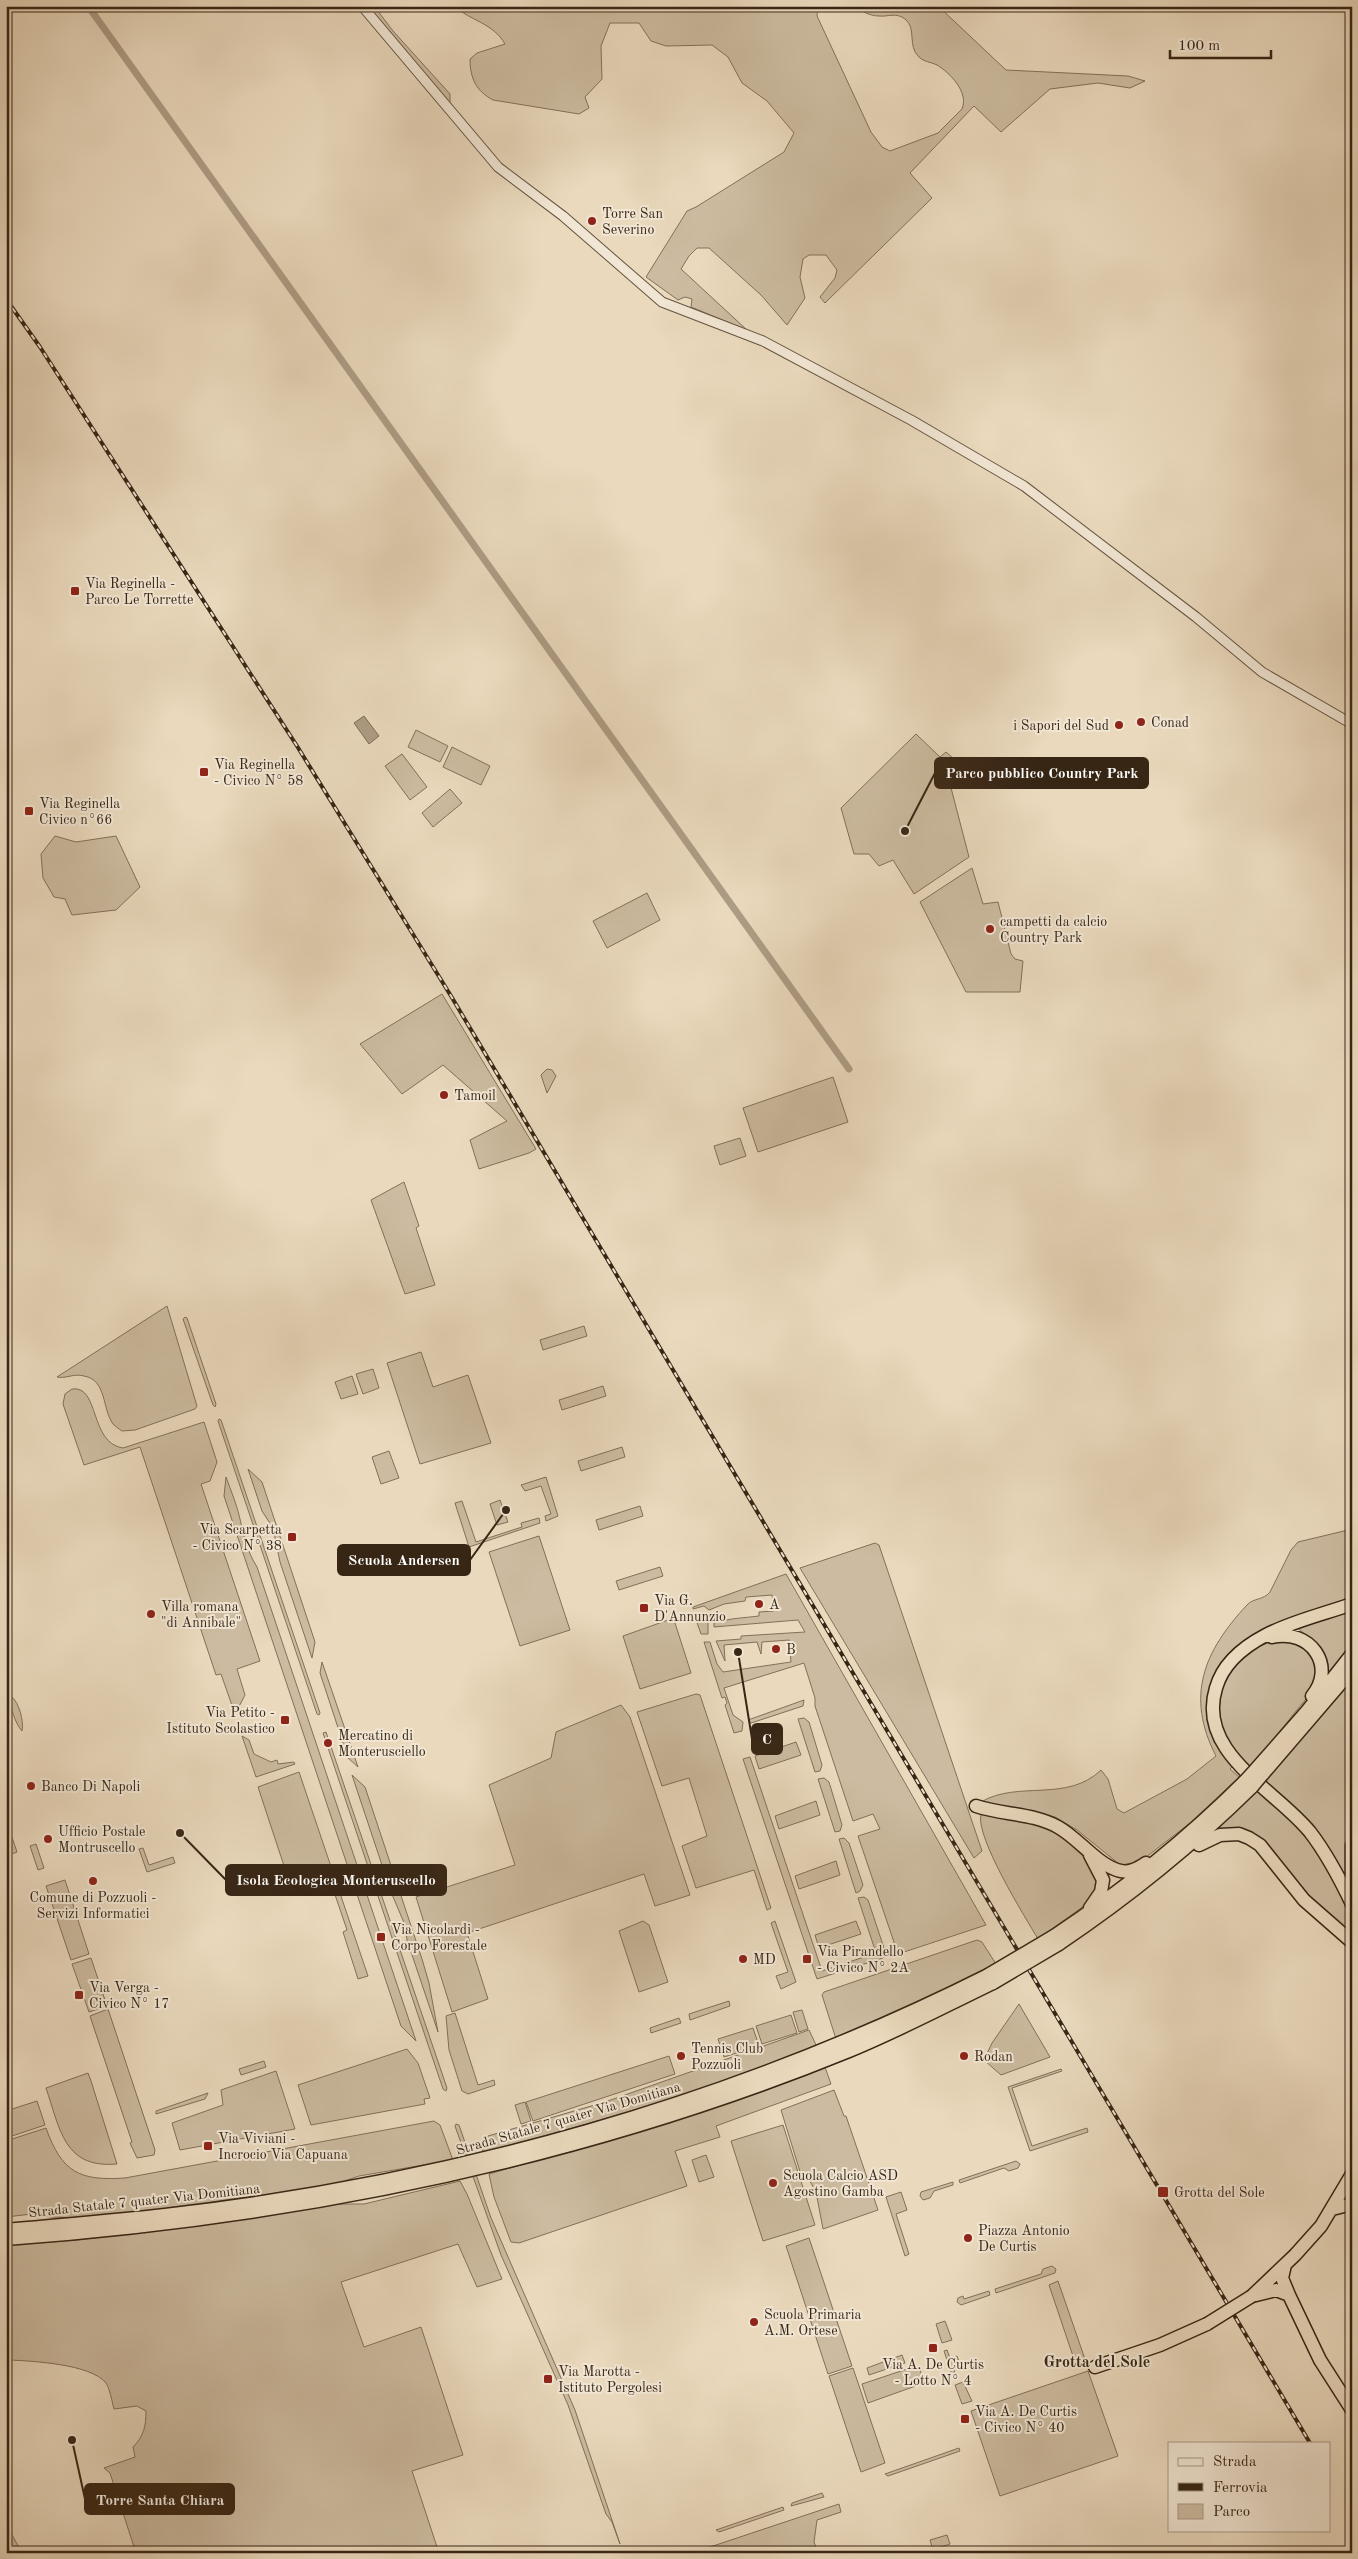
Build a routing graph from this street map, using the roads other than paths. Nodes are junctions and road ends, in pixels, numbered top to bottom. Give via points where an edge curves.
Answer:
1 (362, 6) edge
2 (1352, 724) edge
3 (1352, 1604) edge
4 (1255, 1642) junction
5 (1352, 1654) edge
6 (1352, 1670) edge
7 (1307, 1711) junction
8 (1259, 1772) junction
9 (1249, 1784) junction
10 (976, 1806) dead end
11 (1352, 1845) edge
12 (1189, 1847) junction
13 (1090, 1852) junction
14 (1161, 1859) junction
15 (1352, 1874) edge
16 (1352, 1904) edge
17 (1088, 1914) junction
18 (1056, 1940) junction
19 (1352, 1942) edge
20 (452, 2171) junction
21 (1352, 2174) edge
22 (1352, 2190) edge
23 (1343, 2206) edge
24 (6, 2230) edge
25 (1322, 2230) junction
26 (6, 2239) edge
27 (1285, 2265) junction
28 (1282, 2278) junction
29 (1256, 2295) junction
30 (1289, 2295) junction
31 (1095, 2367) dead end
32 (1352, 2410) edge

1 - 2 street via 498,167 564,216 662,302 763,341 911,420 1024,486 1196,617 1262,672
3 - 4 highway via 1266,1634
4 - 7 highway via 1292,1635 1314,1649 1320,1662 1321,1677
4 - 16 highway via 1240,1652 1222,1674 1213,1706 1216,1731 1234,1761 1310,1832 1337,1872
5 - 7 highway, Strada Statale 7 quater Via Domitiana
6 - 8 highway, Strada Statale 7 quater Via Domitiana
7 - 8 highway, Strada Statale 7 quater Via Domitiana
8 - 9 highway, Strada Statale 7 quater Via Domitiana, bridge
9 - 12 highway, Strada Statale 7 quater Via Domitiana
9 - 14 highway, Strada Statale 7 quater Via Domitiana
10 - 13 highway via 1050,1823 1067,1832
11 - 15 highway
12 - 18 highway, Strada Statale 7 quater Via Domitiana via 1106,1912
12 - 19 highway via 1220,1835 1239,1834 1249,1838 1260,1845 1304,1900
13 - 14 highway via 1122,1872
13 - 17 highway via 1102,1884
14 - 17 highway, Strada Statale 7 quater Via Domitiana
17 - 18 highway, Strada Statale 7 quater Via Domitiana
18 - 20 highway, Strada Statale 7 quater Via Domitiana, bridge via 991,1979 806,2063 489,2163
20 - 24 highway, Strada Statale 7 quater Via Domitiana via 209,2209
20 - 26 highway, Strada Statale 7 quater Via Domitiana via 342,2198 214,2218
21 - 23 highway
22 - 23 highway
23 - 25 highway
25 - 27 highway
25 - 28 highway
27 - 28 highway
27 - 29 highway
28 - 29 highway
28 - 30 highway
29 - 30 highway via 1276,2290
29 - 31 highway, bridge via 1207,2324 1160,2345
30 - 32 highway via 1320,2360

